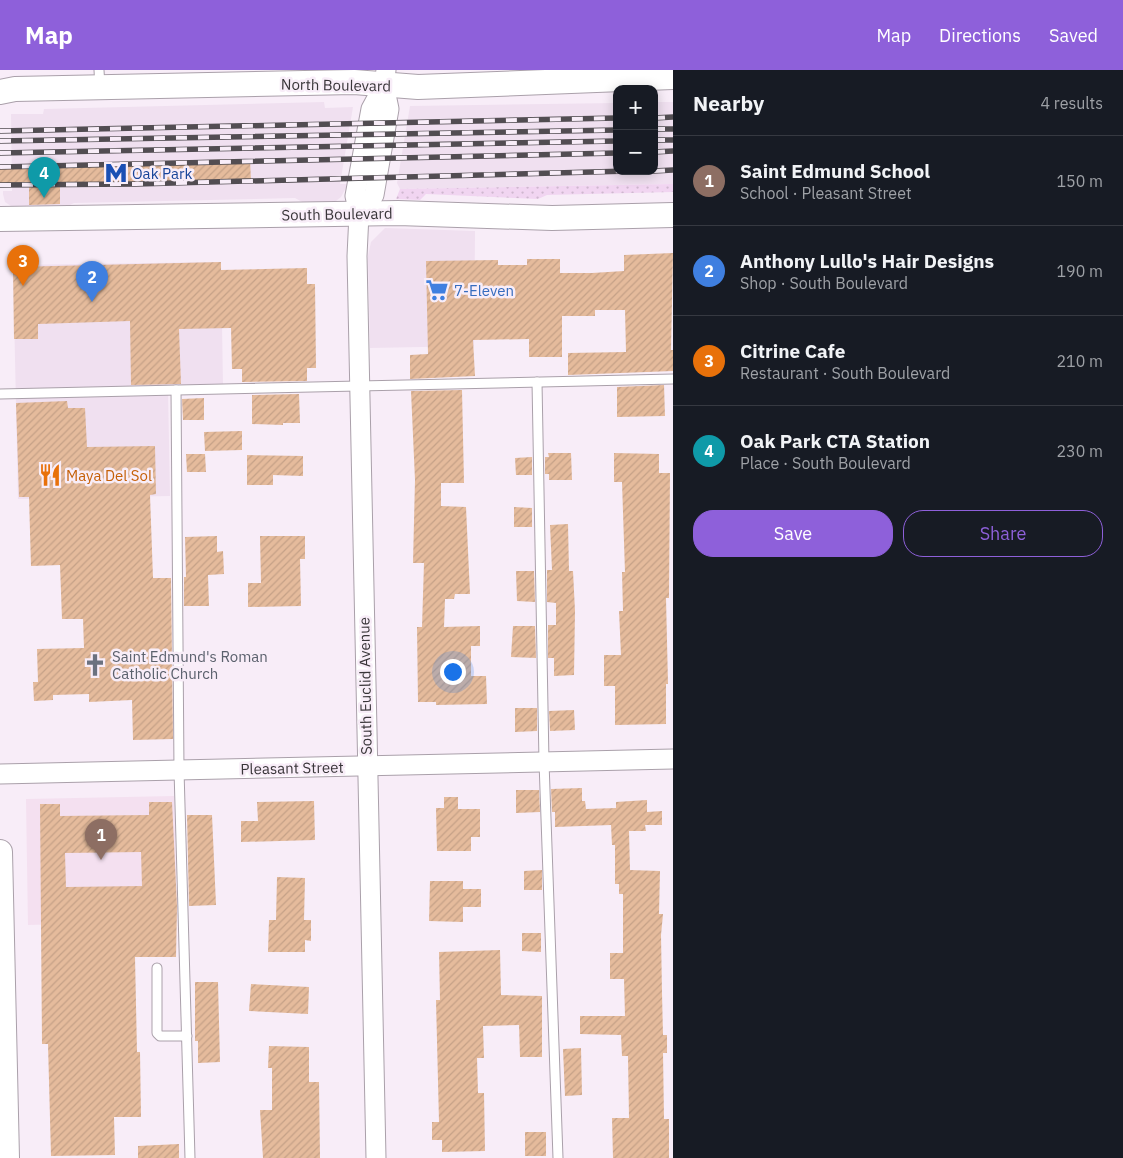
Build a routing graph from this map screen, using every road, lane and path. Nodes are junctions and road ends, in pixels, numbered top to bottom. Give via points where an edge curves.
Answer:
1 (385, 77) edge
2 (673, 77) edge
3 (99, 79) edge
4 (0, 92) edge
5 (359, 214) junction
6 (673, 215) edge
7 (0, 220) edge
8 (673, 380) edge
9 (537, 382) junction
10 (359, 386) junction
11 (176, 390) junction
12 (0, 394) edge
13 (673, 759) edge
14 (544, 762) junction
15 (366, 766) junction
16 (179, 770) junction
17 (0, 774) edge
18 (0, 852) edge
19 (157, 968) dead end
20 (186, 1036) junction
21 (7, 1158) edge
22 (190, 1158) edge
23 (376, 1158) edge
24 (558, 1158) edge

1 - 2 street, North Boulevard via 418,87
1 - 3 street, North Boulevard via 354,82 140,83
1 - 5 street via 389,109 374,195
3 - 4 street, North Boulevard
5 - 6 street, South Boulevard via 552,218
5 - 7 street, South Boulevard
5 - 10 street, South Euclid Avenue via 356,256
8 - 9 lane
9 - 10 lane
9 - 14 lane
10 - 11 lane
10 - 15 street, South Euclid Avenue
11 - 12 lane
11 - 16 lane
13 - 14 street, Pleasant Street
14 - 15 street, Pleasant Street
14 - 24 lane
15 - 16 street, Pleasant Street
15 - 23 street, South Euclid Avenue
16 - 17 street, Pleasant Street
16 - 20 lane
18 - 21 street
19 - 20 lane via 157,1033 160,1036
20 - 22 lane

